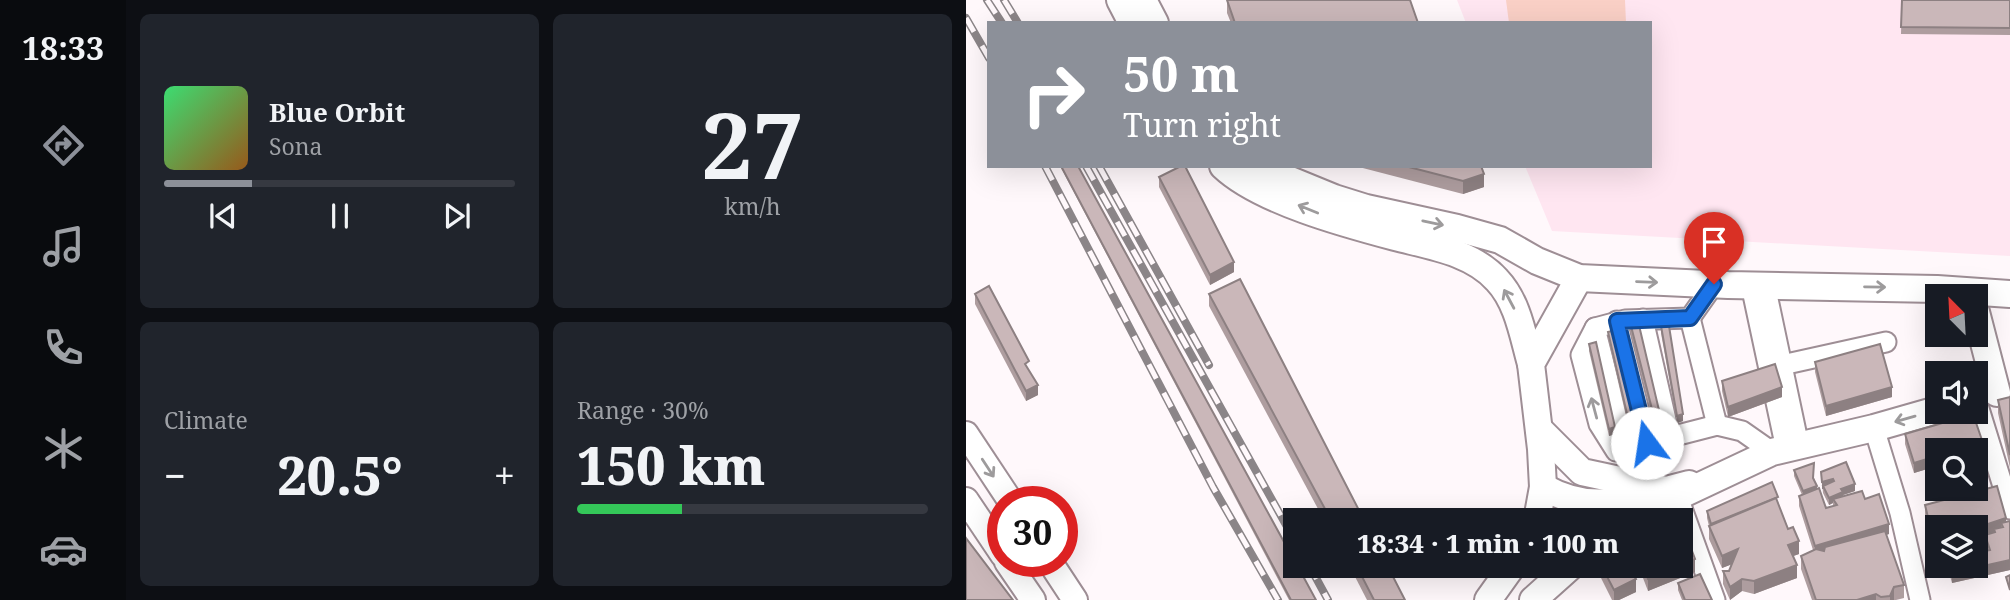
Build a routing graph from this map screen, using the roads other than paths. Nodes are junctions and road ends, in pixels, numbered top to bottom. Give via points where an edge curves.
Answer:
1 (1120, 0) edge
2 (1143, 0) edge
3 (1131, 21) edge
4 (1154, 21) edge
5 (1225, 168) edge
6 (1261, 168) edge
7 (1579, 278) junction
8 (1714, 284) junction
9 (1758, 285) junction
10 (1925, 289) edge
11 (2010, 294) edge
12 (1988, 297) edge
13 (1643, 318) junction
14 (1690, 318) junction
15 (1617, 321) junction
16 (1886, 342) dead end
17 (1981, 347) edge
18 (1531, 364) junction
19 (1782, 365) junction
20 (1990, 395) edge
21 (1925, 413) edge
22 (1717, 425) junction
23 (1874, 428) junction
24 (1539, 429) junction
25 (966, 434) edge
26 (1670, 437) junction
27 (1647, 443) junction
28 (1785, 449) junction
29 (1000, 486) edge
30 (1543, 488) junction
31 (1672, 493) junction
32 (966, 500) edge
33 (1539, 508) edge
34 (1650, 508) edge
35 (2010, 509) edge
36 (987, 531) edge
37 (1017, 577) edge
38 (1060, 577) edge
39 (1504, 578) edge
40 (1558, 578) edge
41 (1033, 600) edge
42 (1075, 600) edge
43 (1488, 600) edge
44 (1533, 600) edge
45 (1715, 600) edge
46 (1920, 600) edge

1 - 3 main road
2 - 4 main road
18 -> 5 main road via 1512,301 1481,266 1452,251 1327,218 1246,185
6 -> 7 main road via 1366,208 1500,240
7 -> 8 main road
7 - 18 main road
8 - 9 main road
8 - 14 street
9 -> 10 main road
9 - 19 street
9 - 28 street
11 - 12 main road
13 - 14 street
13 - 15 street
13 - 26 street
14 - 22 street
15 - 27 street
27 -> 15 street via 1616,451 1599,424 1581,355 1595,328
16 - 19 street
17 - 20 main road
18 - 24 main road
19 - 28 street
20 - 35 street
21 -> 23 main road
22 - 26 street
22 - 28 street
23 - 28 main road
23 - 46 street
24 - 30 main road
24 - 31 main road via 1582,472
25 -> 29 street
26 - 27 street
28 - 31 main road
30 - 31 main road via 1586,503
30 - 33 main road
31 - 34 main road
31 - 45 street
32 - 36 street
37 - 41 street
38 - 42 street
39 - 43 main road
40 - 44 main road

